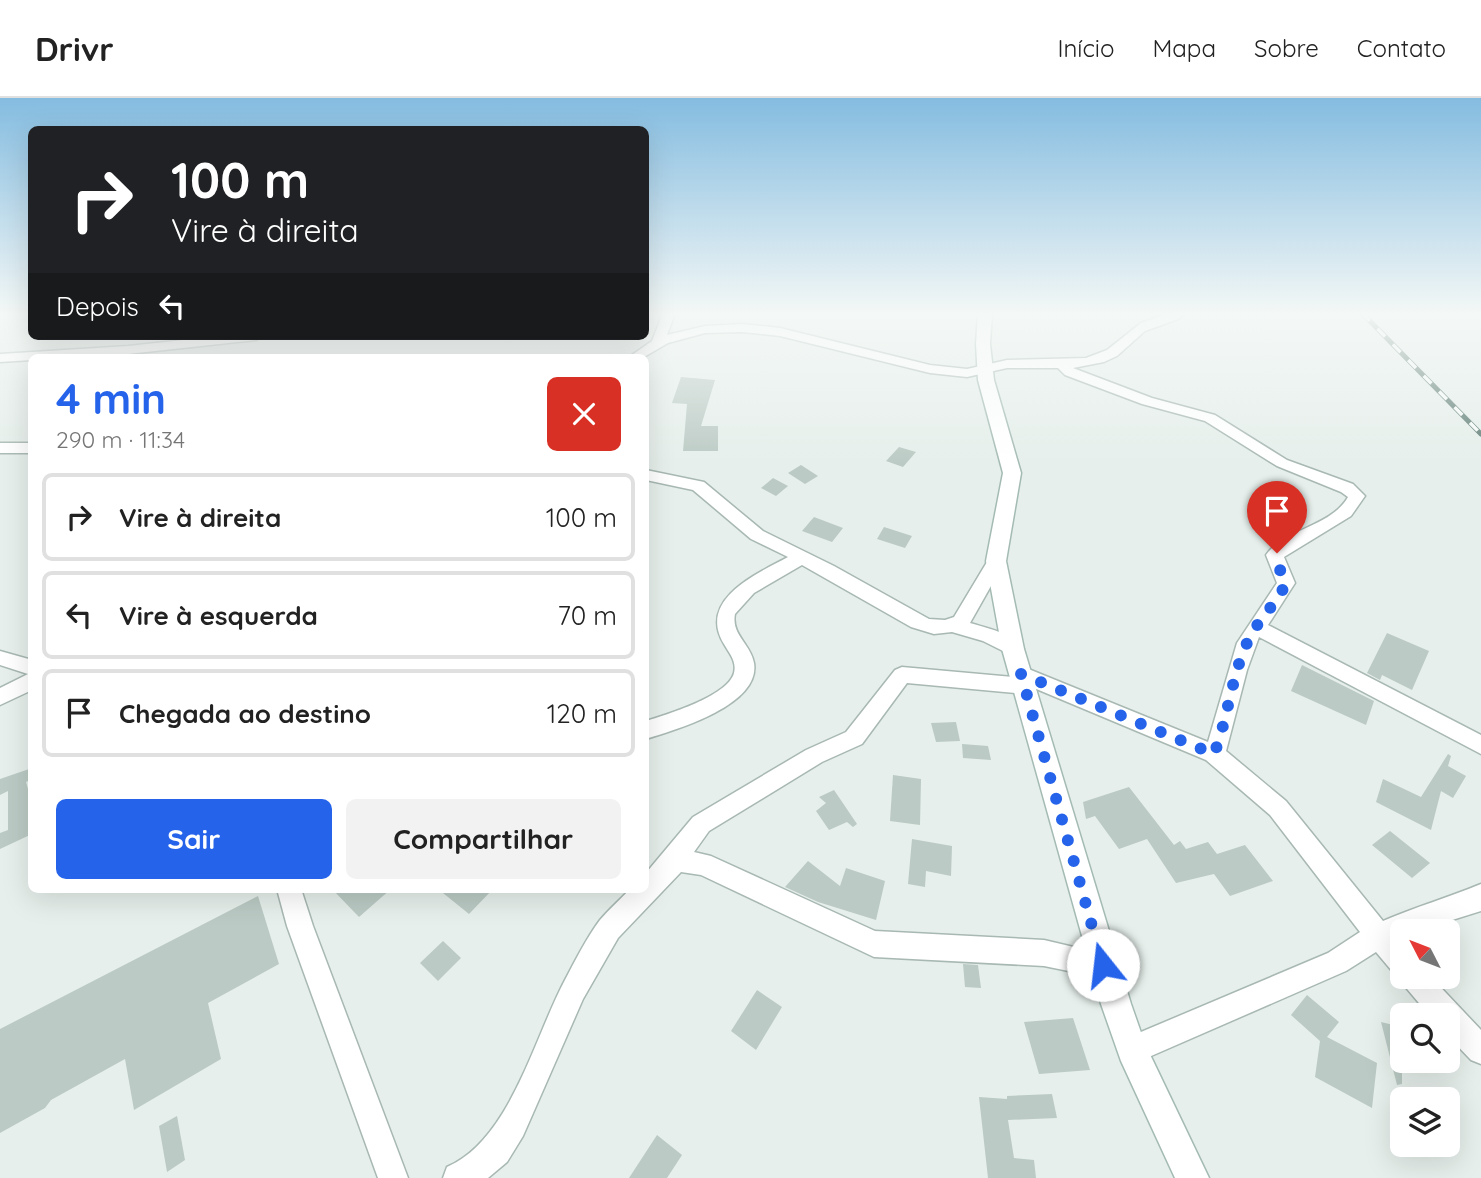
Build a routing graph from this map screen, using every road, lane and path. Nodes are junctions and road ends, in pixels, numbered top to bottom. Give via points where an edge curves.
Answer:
1 (907, 363) edge
2 (985, 363) edge
3 (1078, 363) edge
4 (1063, 366) junction
5 (986, 372) junction
6 (0, 448) edge
7 (28, 448) edge
8 (649, 476) edge
9 (802, 557) junction
10 (996, 561) junction
11 (954, 626) junction
12 (1256, 627) junction
13 (1013, 649) junction
14 (0, 658) edge
15 (28, 667) edge
16 (1023, 680) junction
17 (28, 683) edge
18 (0, 697) edge
19 (649, 729) edge
20 (1481, 745) edge
21 (1214, 754) junction
22 (669, 866) junction
23 (649, 887) edge
24 (290, 893) edge
25 (643, 893) edge
26 (1481, 896) edge
27 (1378, 936) junction
28 (1390, 950) edge
29 (1103, 965) junction
30 (1423, 989) edge
31 (1436, 1003) edge
32 (1460, 1028) edge
33 (1481, 1049) edge
34 (1132, 1050) junction
35 (393, 1178) edge
36 (458, 1178) edge
37 (1192, 1178) edge

1 - 5 street
2 - 5 street
3 - 4 street
4 - 5 street via 1007,364
4 - 12 street via 1135,398 1210,418 1282,463 1357,496 1355,504 1275,555 1286,583
5 - 10 street via 1012,473
6 - 7 street
8 - 9 street via 698,486 746,528
9 - 11 street via 918,622 942,629
9 - 19 street via 749,589 726,612 724,628 744,661 743,679 733,690 685,717
10 - 11 street via 961,622
10 - 13 street
11 - 13 street
12 - 20 street
12 - 21 street via 1247,643
13 - 16 street
14 - 15 street
16 - 21 street
16 - 22 street via 902,675 858,735 713,814
16 - 29 street
17 - 18 street
21 - 27 street via 1278,808
22 - 23 street
22 - 29 street via 680,861 704,864 874,944 1044,953
24 - 35 street
25 - 36 street via 609,929 593,956 513,1126 496,1151
26 - 27 street
27 - 28 street
27 - 34 street via 1337,962
29 - 34 street
30 - 31 street
32 - 33 street
34 - 37 street

